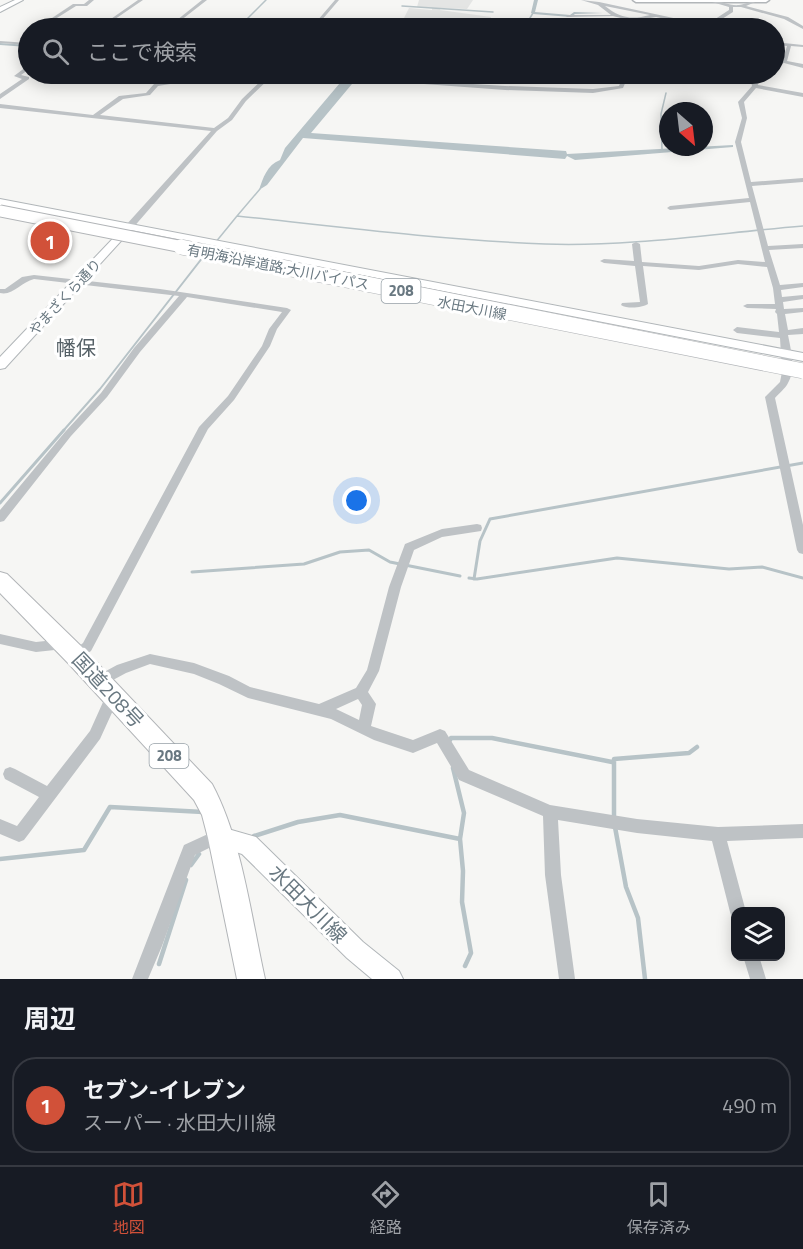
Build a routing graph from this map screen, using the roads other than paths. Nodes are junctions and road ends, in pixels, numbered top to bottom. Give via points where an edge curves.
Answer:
1 (20, 0) edge
2 (92, 0) edge
3 (141, 0) edge
4 (205, 0) edge
5 (337, 0) edge
6 (583, 0) edge
7 (636, 0) edge
8 (758, 0) edge
9 (766, 0) edge
10 (714, 1) edge
11 (598, 3) junction
12 (731, 6) junction
13 (741, 6) junction
14 (0, 10) edge
15 (658, 15) junction
16 (568, 16) dead end
17 (611, 16) junction
18 (55, 18) edge
19 (115, 18) edge
20 (182, 18) edge
21 (322, 18) edge
22 (616, 18) edge
23 (649, 18) edge
24 (670, 18) edge
25 (720, 18) edge
26 (803, 28) edge
27 (0, 42) edge
28 (17, 43) edge
29 (803, 46) edge
30 (785, 48) edge
31 (788, 49) junction
32 (785, 62) joint
33 (803, 66) edge
34 (18, 84) edge
35 (162, 84) edge
36 (261, 84) edge
37 (453, 84) edge
38 (622, 84) edge
39 (752, 84) edge
40 (767, 84) edge
41 (803, 95) edge
42 (0, 97) edge
43 (0, 106) edge
44 (95, 116) junction
45 (215, 130) junction
46 (803, 180) edge
47 (748, 184) junction
48 (752, 200) junction
49 (0, 202) edge
50 (669, 208) dead end
51 (0, 212) edge
52 (129, 227) junction
53 (119, 238) junction
54 (636, 244) dead end
55 (803, 246) edge
56 (765, 248) junction
57 (604, 261) dead end
58 (638, 263) junction
59 (770, 265) junction
60 (79, 281) junction
61 (803, 285) edge
62 (777, 288) junction
63 (2, 293) edge
64 (185, 295) junction
65 (803, 297) edge
66 (625, 305) dead end
67 (747, 306) dead end
68 (779, 306) junction
69 (803, 310) edge
70 (737, 330) dead end
71 (803, 331) edge
72 (783, 335) junction
73 (787, 355) junction
74 (803, 357) edge
75 (0, 365) edge
76 (803, 369) edge
77 (787, 372) junction
78 (803, 375) edge
79 (0, 518) edge
80 (477, 528) dead end
81 (803, 550) edge
82 (0, 580) edge
83 (0, 639) edge
84 (70, 650) junction
85 (107, 688) junction
86 (361, 692) junction
87 (320, 710) junction
88 (364, 729) junction
89 (10, 774) dead end
90 (50, 795) junction
91 (550, 812) junction
92 (0, 826) edge
93 (803, 831) edge
94 (718, 834) junction
95 (221, 838) junction
96 (737, 907) edge
97 (752, 961) edge
98 (140, 979) edge
99 (251, 979) edge
100 (391, 979) edge
101 (567, 979) edge
102 (758, 979) edge

1 - 14 main road
2 - 18 street
3 - 19 street
4 - 20 street
5 - 21 street
6 - 11 street
7 - 10 main road
8 - 9 main road
8 - 10 main road
8 - 13 street
10 - 12 street
11 - 15 street
11 - 17 street
12 - 13 street
12 - 25 street via 731,11
13 - 26 street via 786,18
15 - 23 street
15 - 24 street
16 - 17 street
17 - 22 street
27 - 28 street
29 - 31 street
30 - 31 street
31 - 32 street
32 - 33 street
34 - 42 street
35 - 44 street via 148,94 121,96
36 - 45 street
37 - 38 street via 593,91
39 - 47 street via 741,102 746,115 738,145
40 - 41 street
43 - 44 street
44 - 45 street
45 - 52 street
46 - 47 street
47 - 48 street
48 - 50 street
48 - 56 street
49 - 52 main road, 水田大川線
51 - 53 main road, 水田大川線
51 - 76 highway, 有明海沿岸道路;大川バイパス / 208, bridge
52 - 53 main road, やまざくら通り
52 - 73 main road, 水田大川線
53 - 60 main road, やまざくら通り
53 - 77 main road, 水田大川線, bridge
54 - 58 street
55 - 56 street
56 - 59 street
57 - 58 street
58 - 59 street via 699,268 738,262
58 - 66 street via 644,304
59 - 62 street
60 - 63 street via 29,277
60 - 64 street
60 - 75 main road, やまざくら通り
61 - 62 street
62 - 68 street
64 - 79 street
64 - 84 street via 287,310 231,398 204,428 87,646
65 - 68 street
67 - 68 street
68 - 69 street
68 - 72 street
70 - 72 street
71 - 72 street
72 - 73 street
73 - 74 main road, 水田大川線
73 - 77 street
77 - 78 main road, 水田大川線
77 - 81 street via 784,383 770,397
80 - 86 street via 430,535 409,547 373,671
82 - 84 highway, 国道208号 / 208
83 - 84 street
84 - 85 highway, 国道208号 / 208
85 - 87 street via 122,669 150,659 194,669 248,692
85 - 90 street via 95,735
85 - 95 highway, 国道208号 / 208 via 202,792
86 - 87 street
86 - 88 street via 369,704
87 - 88 street
88 - 91 street via 413,747 440,735 464,775
89 - 90 street
90 - 92 street via 19,835
91 - 94 street
91 - 101 street via 553,875
93 - 94 street
94 - 96 street
95 - 98 street via 189,850
95 - 99 highway, 国道208号 / 208
95 - 100 main road, 水田大川線 via 248,845 355,950
97 - 102 street

